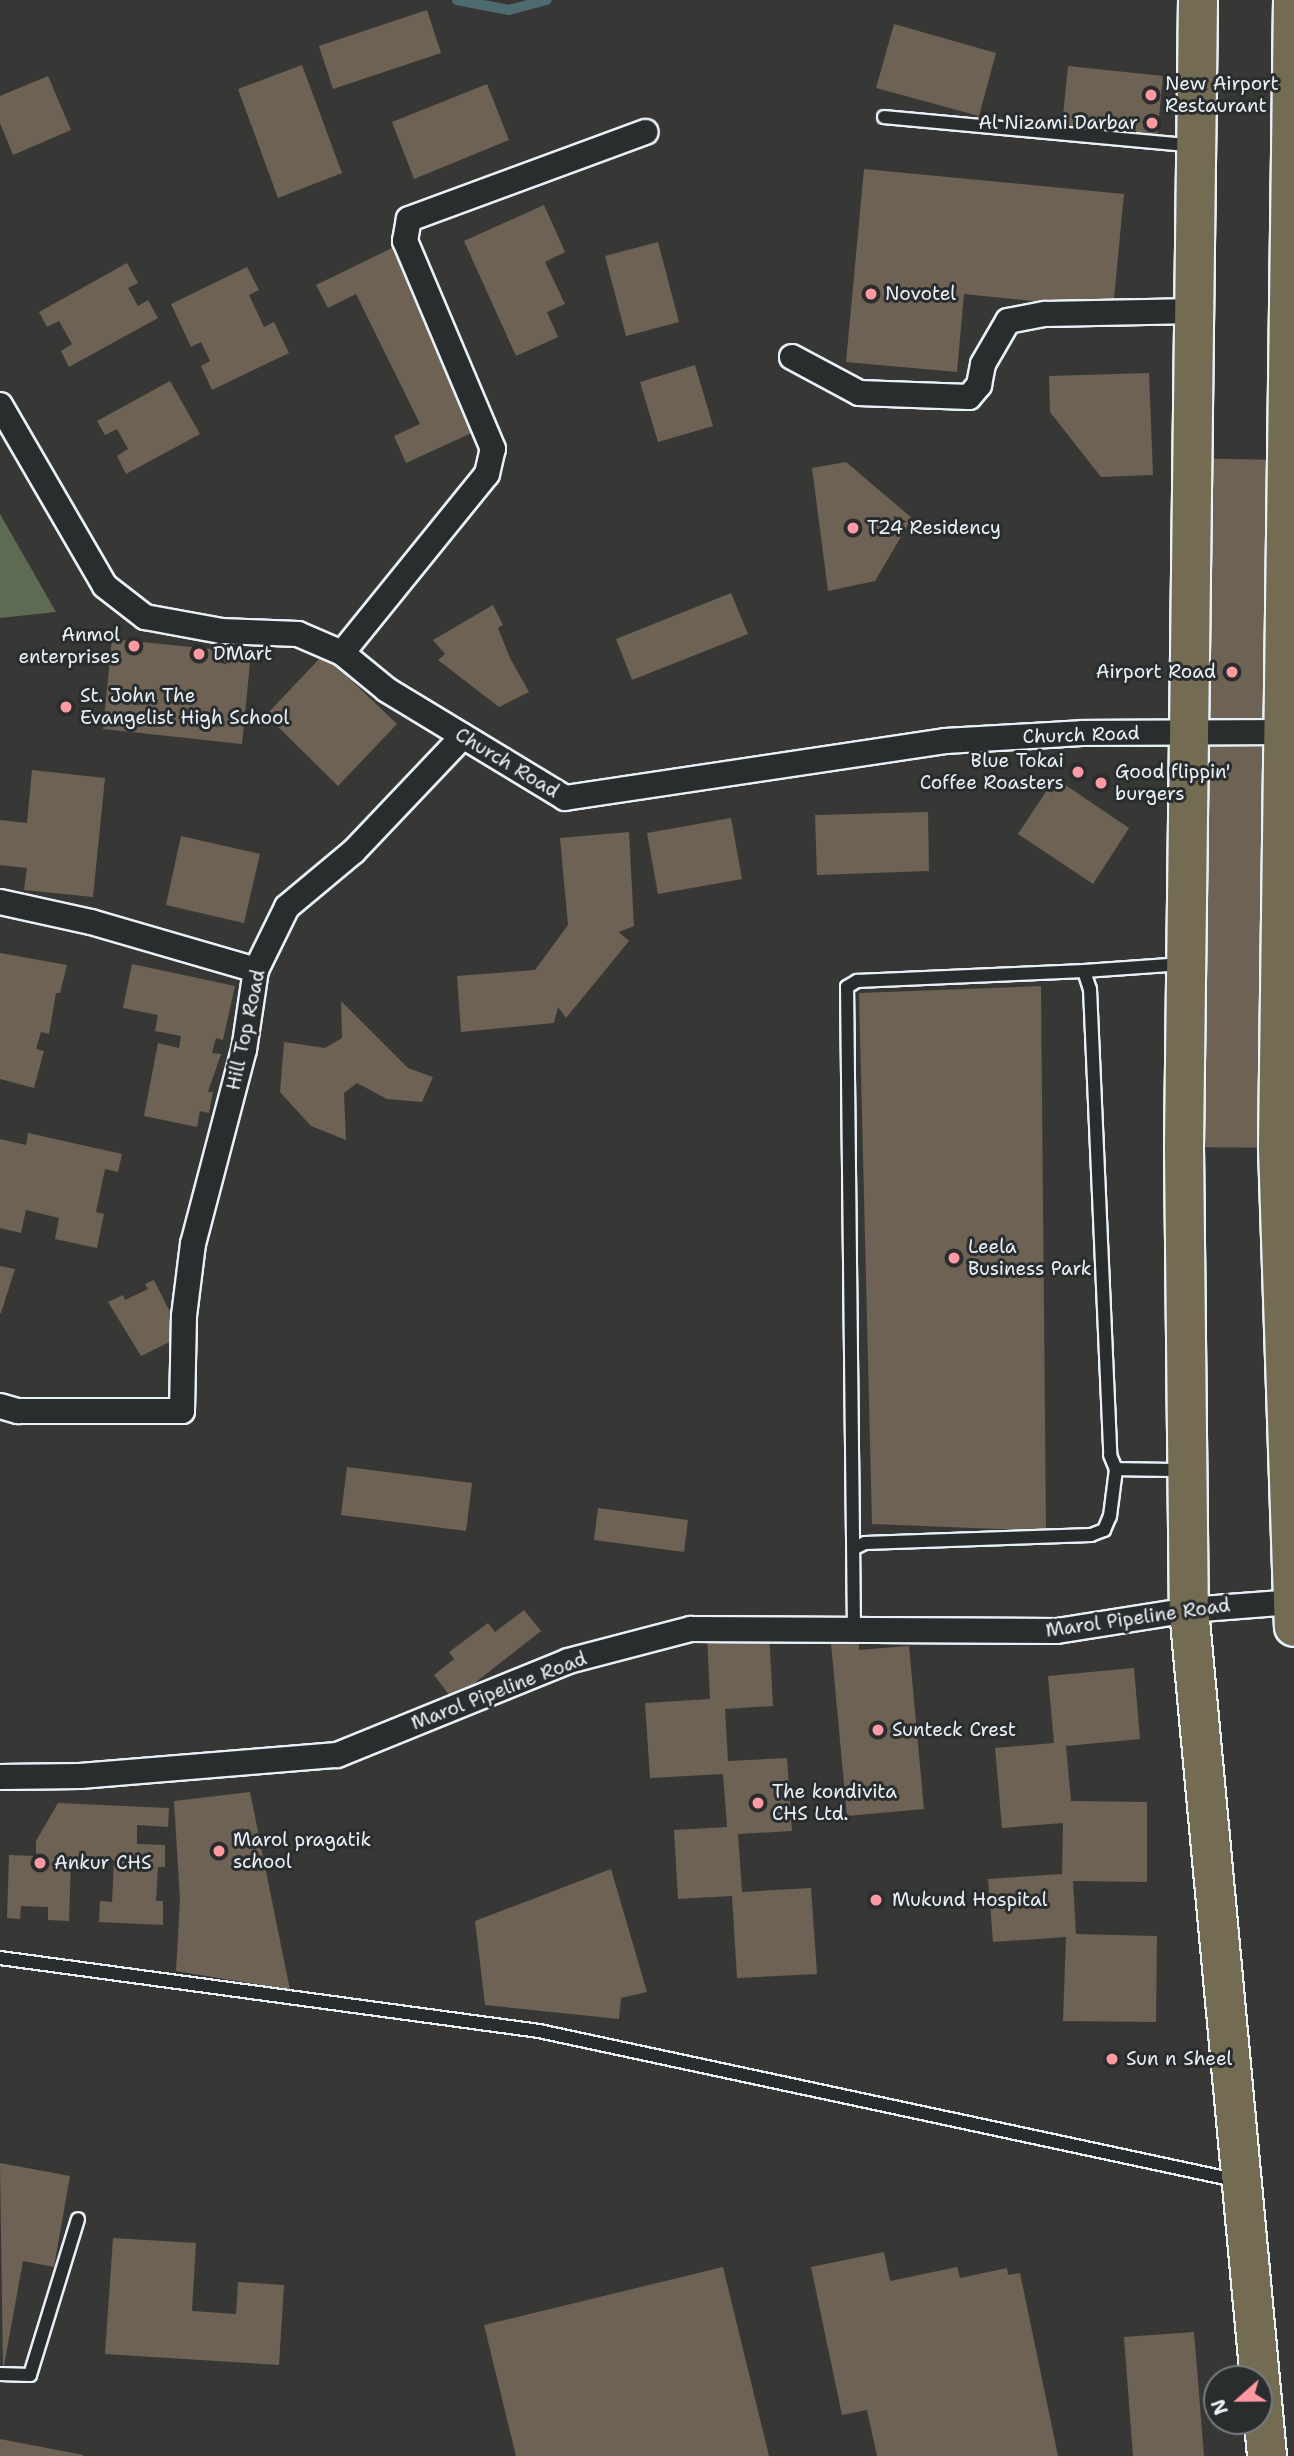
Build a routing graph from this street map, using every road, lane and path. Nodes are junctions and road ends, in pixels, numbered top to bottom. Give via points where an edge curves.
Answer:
1 (1198, 0) edge
2 (1293, 0) edge
3 (884, 117) dead end
4 (646, 132) dead end
5 (1198, 146) junction
6 (1196, 311) junction
7 (792, 357) dead end
8 (0, 405) edge
9 (342, 653) junction
10 (1280, 732) junction
11 (1191, 733) junction
12 (463, 736) junction
13 (0, 902) edge
14 (1187, 963) junction
15 (256, 970) junction
16 (1084, 971) junction
17 (0, 1406) edge
18 (1116, 1469) junction
19 (1187, 1470) junction
20 (857, 1547) junction
21 (1189, 1610) junction
22 (1293, 1610) edge
23 (854, 1631) junction
24 (0, 1777) edge
25 (0, 1958) edge
26 (1241, 2182) junction
27 (78, 2219) dead end
28 (0, 2374) edge
29 (1267, 2456) edge

1 - 5 main road
2 - 10 main road
3 - 5 lane
4 - 9 street via 409,219 405,241 493,449 487,474
5 - 6 main road
6 - 7 street via 1045,314 1008,321 983,364 979,385 968,397 859,393
6 - 11 main road
8 - 9 street, Church Road via 105,586 145,617 220,631 298,634
9 - 12 street, Church Road via 387,690
10 - 11 street, Church Road
10 - 22 main road via 1278,1148
11 - 12 street, Church Road via 945,741 565,798
11 - 14 main road
12 - 15 street, Hill Top Road via 354,851 287,907
13 - 15 street via 90,922
14 - 16 lane
14 - 19 main road
15 - 17 street, Hill Top Road via 244,1050 193,1244 184,1315 182,1411 18,1410
16 - 18 lane via 1090,989 1108,1436
16 - 20 lane via 857,981 847,987
18 - 19 lane
18 - 20 lane via 1110,1516 1104,1530 1091,1535 865,1543
19 - 21 main road
20 - 23 lane
21 - 22 street, Marol Pipeline Road
21 - 23 street, Marol Pipeline Road via 1057,1631
21 - 26 main road
23 - 24 street, Marol Pipeline Road via 691,1629 568,1661 337,1755 80,1776
25 - 26 lane via 539,2031
26 - 29 main road
27 - 28 lane via 30,2375

